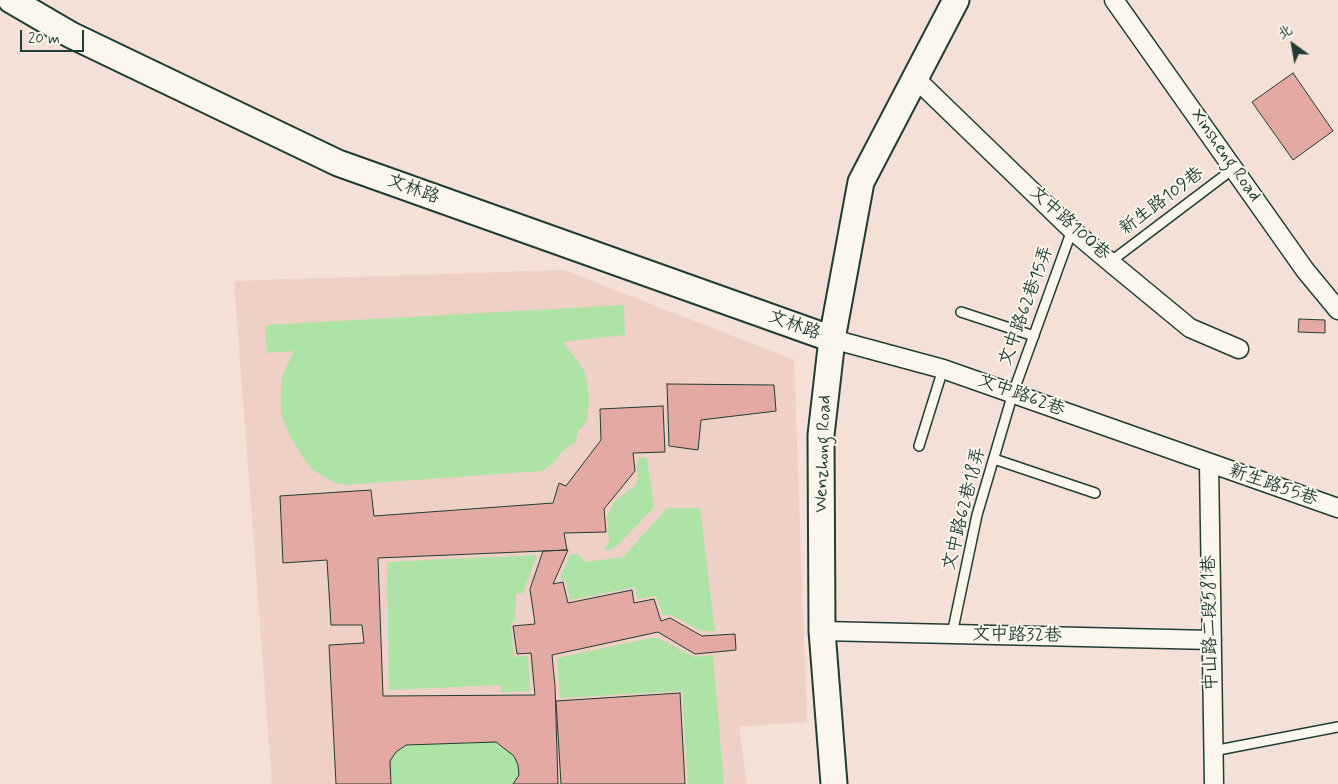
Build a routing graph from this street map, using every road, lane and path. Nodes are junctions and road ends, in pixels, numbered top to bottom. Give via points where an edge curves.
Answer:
1 (11, 0) edge
2 (956, 0) edge
3 (1114, 0) edge
4 (915, 78) junction
5 (1233, 168) junction
6 (1072, 230) junction
7 (1110, 262) junction
8 (1338, 310) edge
9 (961, 312) dead end
10 (1034, 336) junction
11 (832, 339) junction
12 (1239, 349) dead end
13 (943, 369) junction
14 (1013, 393) junction
15 (919, 446) dead end
16 (994, 459) junction
17 (1208, 463) junction
18 (1095, 493) dead end
19 (1338, 508) edge
20 (822, 631) junction
21 (952, 634) junction
22 (1212, 640) junction
23 (1338, 727) edge
24 (1213, 751) junction
25 (834, 784) edge
26 (1214, 784) edge

1 - 11 street, 文林路 via 71,35 338,163
2 - 4 street, Wenzhong Road
3 - 5 street, Xinsheng Road
4 - 6 street, 文中路100巷
4 - 11 street, Wenzhong Road via 861,182
5 - 7 lane, 新生路109巷
5 - 8 street, Xinsheng Road via 1305,270
6 - 7 street, 文中路100巷
6 - 10 lane, 文中路62巷15弄
7 - 12 street, 文中路100巷 via 1190,328
9 - 10 lane
10 - 14 lane, 文中路62巷15弄
11 - 13 street, 文中路62巷
11 - 20 street, Wenzhong Road via 821,435
13 - 14 street, 文中路62巷
13 - 15 lane
14 - 16 lane, 文中路62巷18弄
14 - 17 street, 文中路62巷
16 - 18 lane
16 - 21 lane, 文中路62巷18弄 via 977,515
17 - 19 street, 新生路55巷
17 - 22 street, 中山路二段581巷
20 - 21 street, 文中路32巷
20 - 25 street, Wenzhong Road
21 - 22 street, 文中路32巷
22 - 24 street, 中山路二段581巷
23 - 24 lane
24 - 26 street, 中山路二段581巷

